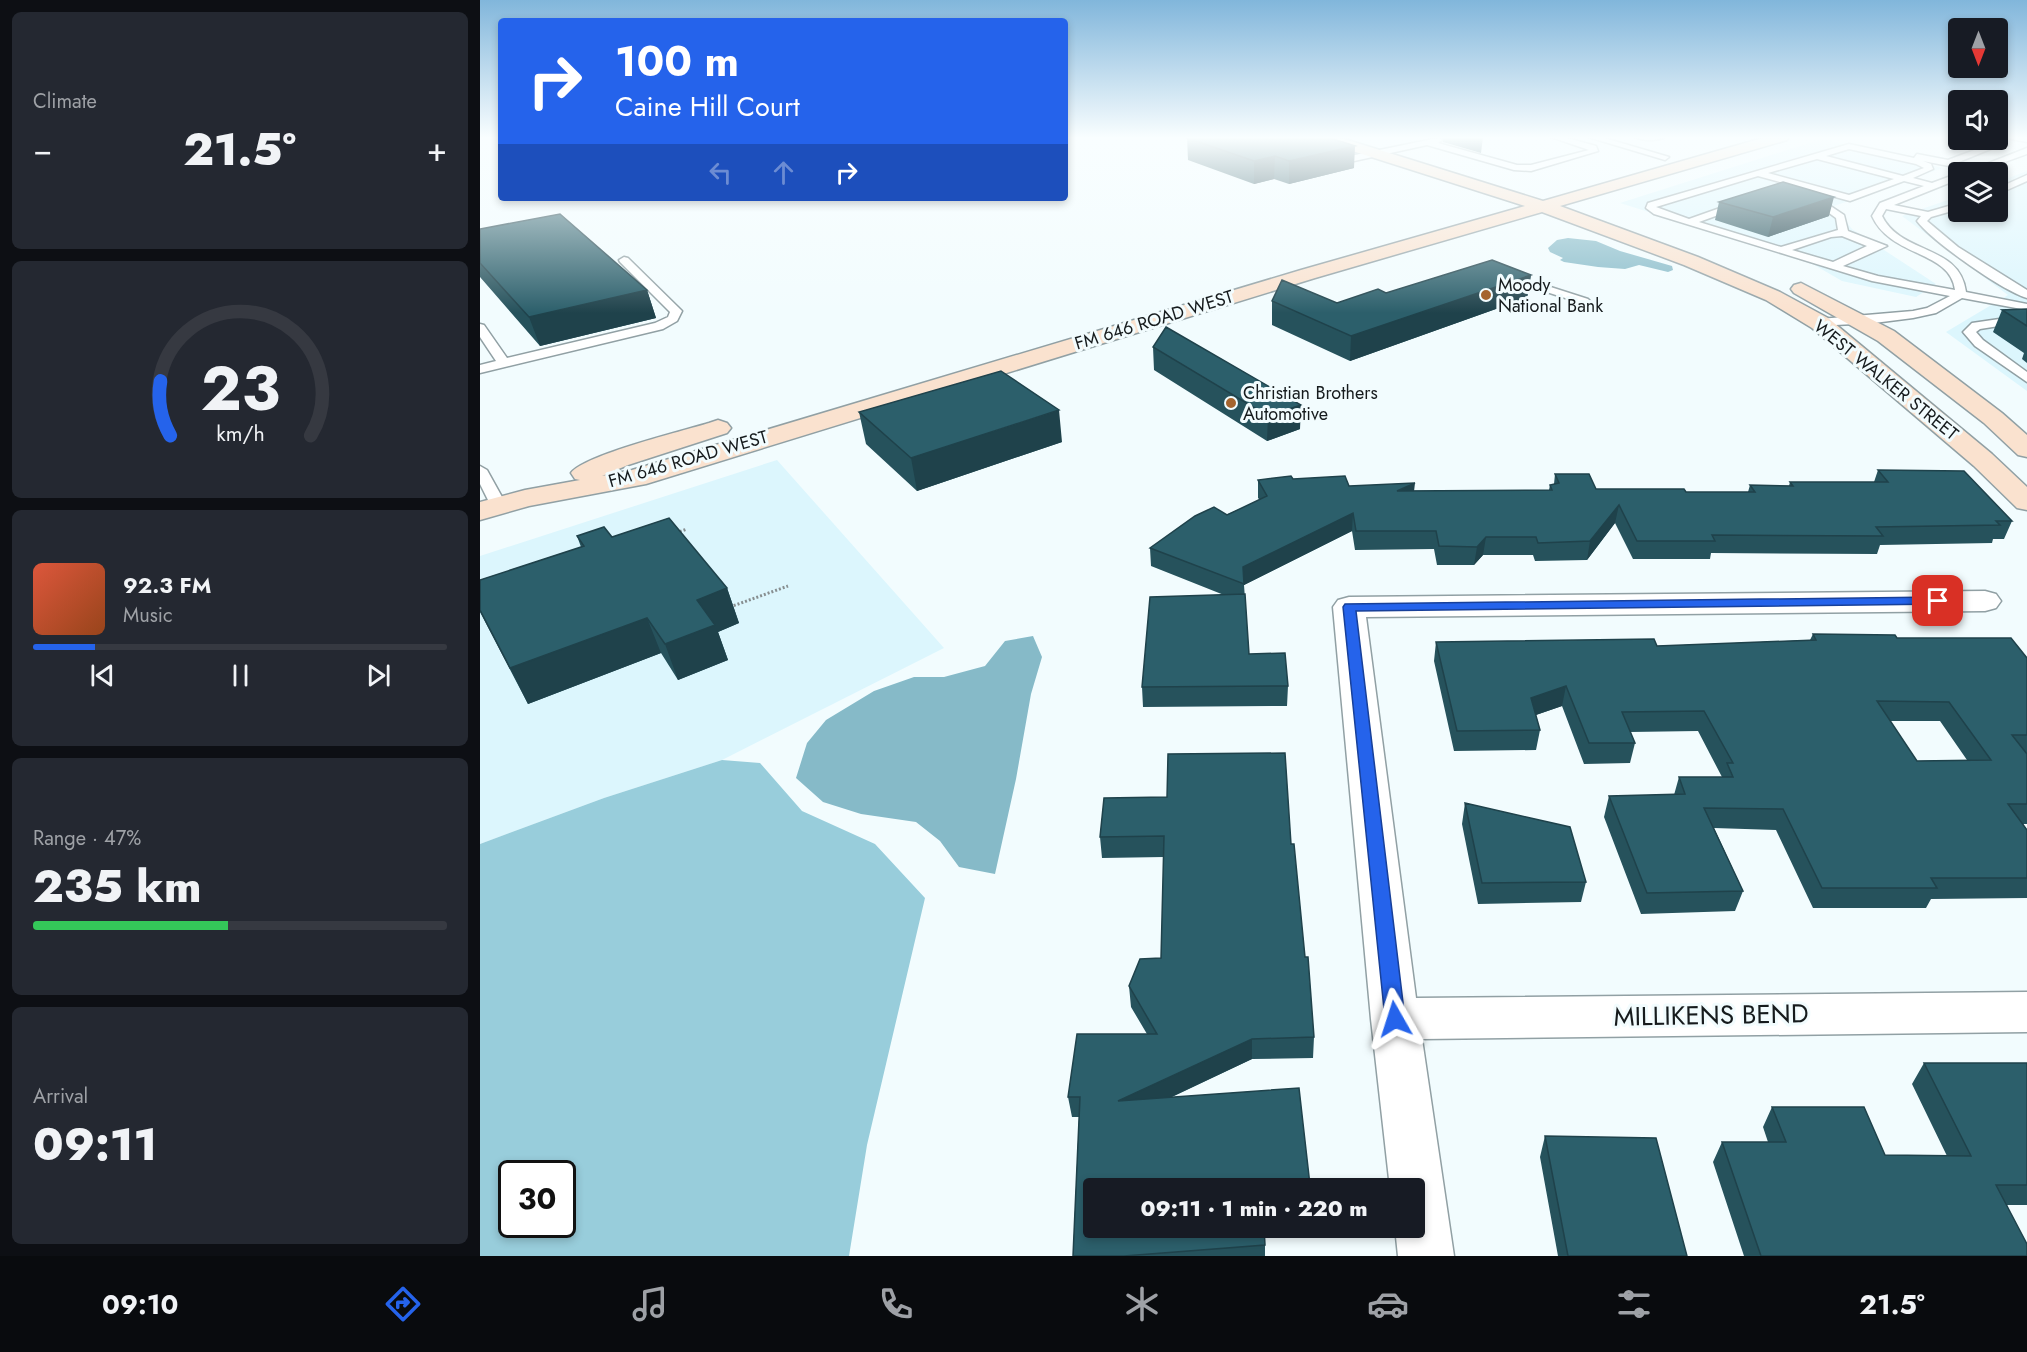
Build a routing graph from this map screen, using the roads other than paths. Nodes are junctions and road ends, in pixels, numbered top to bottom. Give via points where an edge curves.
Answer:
1 (1529, 196) edge
2 (1532, 196) edge
3 (1551, 196) edge
4 (1554, 196) edge
5 (1683, 196) edge
6 (1842, 196) edge
7 (1856, 196) edge
8 (1908, 196) edge
9 (1850, 198) junction
10 (1541, 199) junction
11 (1752, 201) edge
12 (1884, 205) junction
13 (1948, 209) edge
14 (1928, 215) junction
15 (1689, 222) junction
16 (1844, 233) junction
17 (1907, 244) junction
18 (1876, 246) junction
19 (1782, 250) junction
20 (624, 261) dead end
21 (1834, 266) junction
22 (1535, 285) dead end
23 (1961, 294) junction
24 (2027, 295) edge
25 (1158, 299) dead end
26 (1584, 301) dead end
27 (2027, 307) edge
28 (2027, 316) edge
29 (1858, 320) junction
30 (1820, 323) junction
31 (480, 328) edge
32 (504, 363) junction
33 (480, 369) edge
34 (2027, 378) edge
35 (829, 396) dead end
36 (2027, 449) edge
37 (480, 470) edge
38 (2027, 501) edge
39 (501, 505) edge
40 (1985, 601) dead end
41 (2027, 1012) edge
42 (1395, 1019) junction
43 (1426, 1256) edge

1 - 10 main road, WEST WALKER STREET
2 - 10 main road, WEST WALKER STREET
3 - 10 main road, FM 646 ROAD WEST
4 - 10 main road, FM 646 ROAD WEST
5 - 15 lane via 1651,208
6 - 9 lane
7 - 9 lane
8 - 12 lane
9 - 12 lane
9 - 16 lane via 1821,206 1841,217
10 - 25 main road, FM 646 ROAD WEST
10 - 29 main road, WEST WALKER STREET via 1734,260 1803,290
10 - 30 main road, WEST WALKER STREET via 1773,296
10 - 39 main road, FM 646 ROAD WEST via 636,478
11 - 15 lane
12 - 14 lane
12 - 17 lane via 1878,222
13 - 14 lane
14 - 24 lane via 1922,221 1927,228
15 - 19 lane
16 - 18 lane
16 - 19 lane
17 - 18 lane
17 - 23 lane via 1956,273 1962,283
18 - 21 lane
19 - 21 lane
20 - 32 lane via 676,311 672,319 659,326
21 - 23 lane via 1876,279
22 - 26 lane
23 - 27 lane
23 - 29 lane via 1930,311
28 - 34 lane via 1976,326 1969,332
29 - 30 lane
29 - 36 main road, WEST WALKER STREET via 1886,336
30 - 38 main road, WEST WALKER STREET
31 - 32 lane
32 - 33 lane
35 - 39 main road, FM 646 ROAD WEST via 619,459
37 - 39 lane
40 - 42 street via 1349,607
41 - 42 street, MILLIKENS BEND
42 - 43 street

